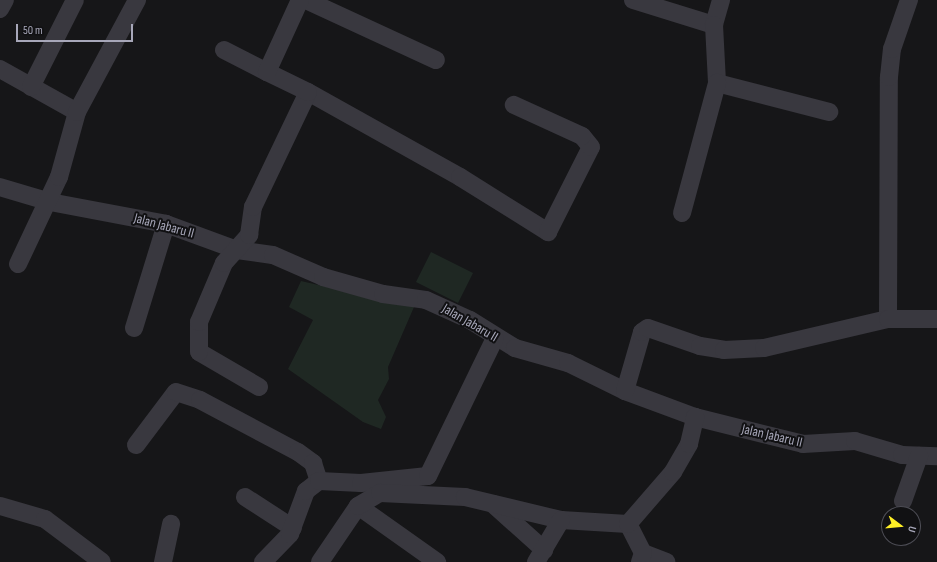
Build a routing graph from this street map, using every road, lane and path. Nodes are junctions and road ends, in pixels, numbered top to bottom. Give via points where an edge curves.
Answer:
1 (5, 0) edge
2 (75, 0) edge
3 (137, 0) edge
4 (300, 0) edge
5 (306, 0) edge
6 (633, 0) edge
7 (721, 0) edge
8 (909, 0) edge
9 (0, 9) edge
10 (714, 25) junction
11 (224, 50) dead end
12 (436, 60) dead end
13 (0, 69) edge
14 (267, 72) junction
15 (717, 83) junction
16 (31, 87) junction
17 (308, 92) junction
18 (514, 105) dead end
19 (77, 112) junction
20 (828, 112) dead end
21 (0, 187) edge
22 (50, 202) junction
23 (682, 213) dead end
24 (166, 224) junction
25 (237, 250) junction
26 (18, 264) dead end
27 (937, 318) edge
28 (888, 319) junction
29 (134, 328) dead end
30 (495, 338) junction
31 (259, 387) dead end
32 (625, 391) junction
33 (695, 416) junction
34 (136, 445) dead end
35 (919, 456) junction
36 (937, 456) edge
37 (320, 481) junction
38 (245, 497) dead end
39 (903, 501) dead end
40 (491, 503) junction
41 (0, 506) edge
42 (358, 506) junction
43 (561, 520) junction
44 (171, 524) dead end
45 (628, 524) junction
46 (293, 528) junction
47 (540, 556) edge
48 (642, 557) edge
49 (102, 562) edge
50 (163, 562) edge
51 (264, 562) edge
52 (320, 562) edge
53 (437, 562) edge
54 (666, 562) edge

1 - 9 street
2 - 16 street
3 - 19 street
4 - 14 street
5 - 12 street
6 - 10 street
7 - 10 street
8 - 28 street via 892,50 889,77
10 - 15 street
11 - 14 street
13 - 16 street
14 - 17 street
15 - 20 street
15 - 23 street
16 - 19 street
17 - 18 street via 460,177 548,232 591,147 582,136
17 - 25 street via 253,208 249,235
19 - 22 street
21 - 22 street, Jalan Jabaru II
22 - 24 street, Jalan Jabaru II
22 - 26 street
24 - 25 street, Jalan Jabaru II
24 - 29 street
25 - 30 street, Jalan Jabaru II via 273,255 324,277 383,294 426,300 470,320
25 - 31 street via 224,263 206,302 199,322 199,352
27 - 28 street
28 - 32 street via 764,348 724,350 700,346 648,328 642,332
30 - 32 street, Jalan Jabaru II via 531,354 568,363
30 - 37 street via 428,476 361,483
32 - 33 street, Jalan Jabaru II
33 - 35 street, Jalan Jabaru II via 780,440 803,444 855,441 902,455
33 - 45 street via 689,444 673,472
34 - 37 street via 176,392 200,400 298,452 314,464
35 - 36 street, Jalan Jabaru II
35 - 39 street
37 - 46 street via 306,491
38 - 46 street
40 - 42 street via 465,497 380,493
40 - 43 street
40 - 47 street
41 - 49 street via 45,519
42 - 52 street
42 - 53 street
43 - 45 street
43 - 47 street
44 - 50 street
45 - 48 street
46 - 51 street
48 - 54 street

